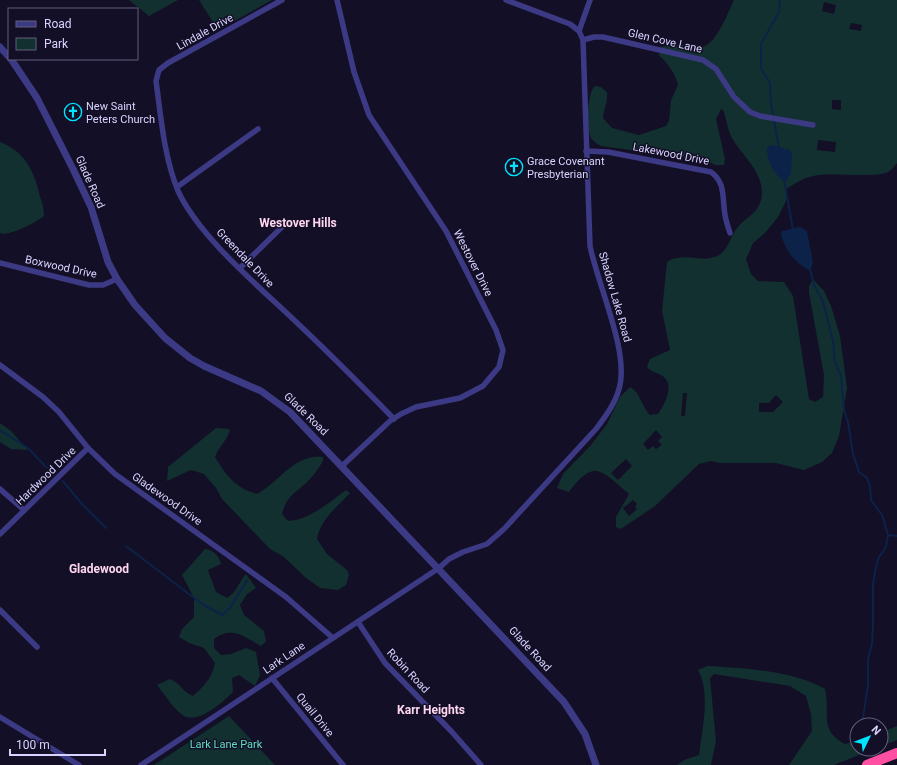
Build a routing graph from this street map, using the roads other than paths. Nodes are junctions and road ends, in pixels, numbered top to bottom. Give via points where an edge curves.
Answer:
1 (282, 0) edge
2 (337, 0) edge
3 (506, 0) edge
4 (590, 0) edge
5 (579, 31) junction
6 (583, 40) junction
7 (0, 47) edge
8 (8, 56) edge
9 (11, 60) edge
10 (159, 71) joint
11 (813, 126) dead end
12 (258, 129) dead end
13 (586, 151) junction
14 (177, 187) junction
15 (284, 225) dead end
16 (730, 233) dead end
17 (0, 263) edge
18 (240, 268) junction
19 (117, 279) junction
20 (0, 364) edge
21 (394, 419) junction
22 (88, 448) junction
23 (342, 466) junction
24 (0, 489) edge
25 (24, 510) junction
26 (0, 534) edge
27 (439, 568) junction
28 (0, 610) edge
29 (358, 622) junction
30 (333, 638) junction
31 (37, 647) dead end
32 (272, 678) junction
33 (0, 717) edge
34 (897, 753) edge
35 (79, 765) edge
36 (141, 765) edge
37 (343, 765) edge
38 (481, 765) edge
39 (596, 765) edge
40 (867, 765) edge

1 - 10 street, Lindale Drive via 168,63
2 - 21 street, Westover Drive via 354,72 369,115 446,231 503,349 497,370 477,390 460,398 416,407
3 - 5 street via 570,24
4 - 5 street
5 - 6 street, Shadow Lake Road
6 - 11 street, Glen Cove Lane via 603,38 702,60 716,69 734,97 750,112
6 - 13 street, Shadow Lake Road
7 - 8 street, Glade Road
9 - 19 street, Glade Road via 38,98 74,171 91,207 102,246
10 - 14 street, Greendale Drive via 156,81 158,95
12 - 14 street
13 - 16 street, Lakewood Drive via 608,152 711,172 722,185
13 - 27 street, Shadow Lake Road via 590,246 594,268 620,350 622,370 619,390 609,412 596,429 504,529 487,544 449,559
14 - 18 street, Greendale Drive via 196,220
15 - 18 street
17 - 19 street, Boxwood Drive via 89,285 102,285
18 - 21 street, Greendale Drive
19 - 23 street, Glade Road via 135,305 176,348 204,366 244,382 274,399
20 - 22 street, Gladewood Drive via 59,412
21 - 23 street, Westover Drive
22 - 25 street, Hardwood Drive
22 - 30 street, Gladewood Drive via 115,474 286,597
23 - 27 street, Glade Road
24 - 25 street
25 - 26 street, Hardwood Drive
27 - 29 street, Lark Lane
27 - 39 street, Glade Road via 564,702 585,734
28 - 31 street
29 - 30 street, Lark Lane
29 - 38 street, Robin Road via 385,663 464,744
30 - 32 street, Lark Lane
32 - 36 street, Lark Lane
32 - 37 street, Quail Drive
33 - 35 street
34 - 40 highway

